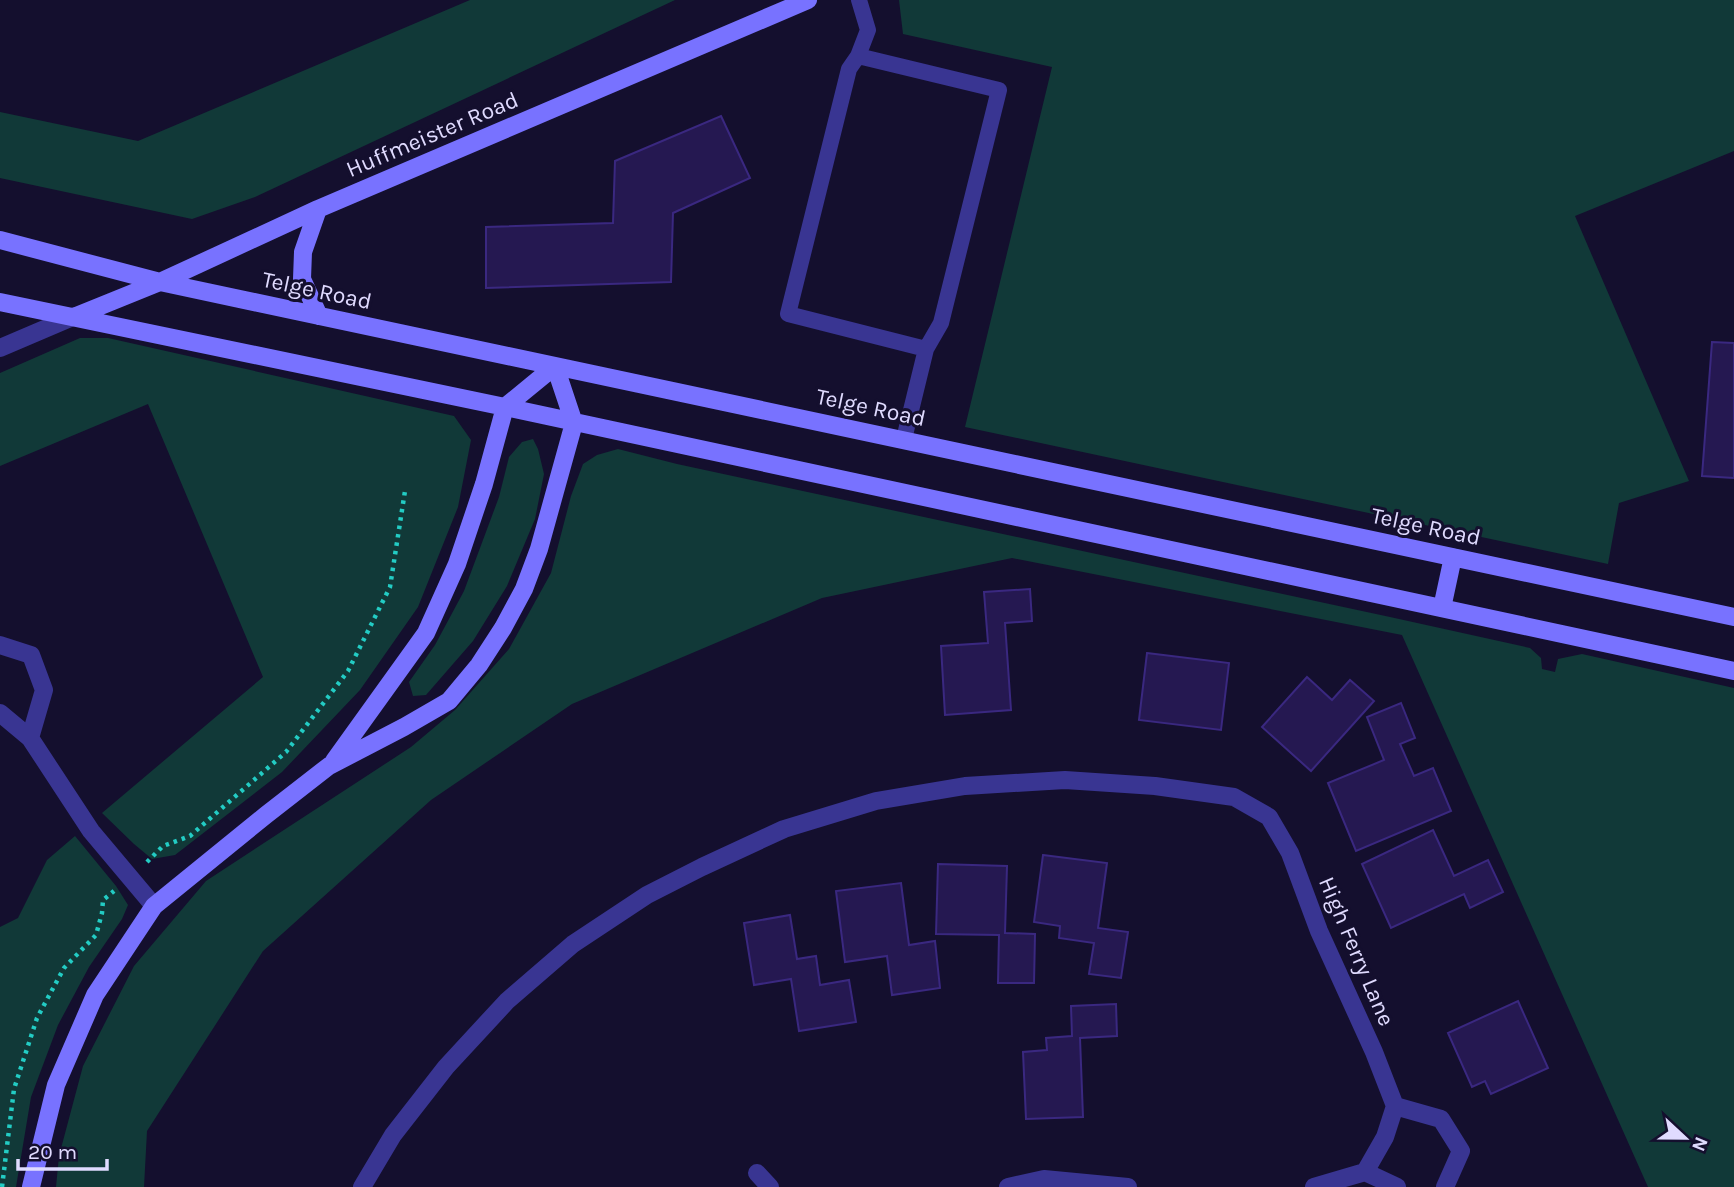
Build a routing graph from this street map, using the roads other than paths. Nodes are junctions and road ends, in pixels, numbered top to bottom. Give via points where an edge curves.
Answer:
1 (808, 0) edge
2 (859, 0) edge
3 (858, 56) junction
4 (318, 209) junction
5 (0, 240) edge
6 (160, 282) junction
7 (0, 302) edge
8 (75, 316) junction
9 (319, 316) junction
10 (0, 348) edge
11 (926, 349) junction
12 (555, 366) junction
13 (505, 407) junction
14 (574, 423) junction
15 (904, 439) junction
16 (1453, 557) junction
17 (1442, 608) junction
18 (1734, 617) edge
19 (0, 645) edge
20 (1734, 671) edge
21 (0, 713) edge
22 (30, 738) junction
23 (329, 766) junction
24 (154, 905) junction
25 (1395, 1106) junction
26 (1365, 1172) junction
27 (757, 1173) dead end
28 (31, 1187) edge
29 (362, 1187) edge
30 (770, 1187) edge
31 (1008, 1187) edge
32 (1128, 1187) edge
33 (1314, 1187) edge
34 (1397, 1187) edge
35 (1445, 1187) edge

1 - 4 main road, Huffmeister Road
2 - 3 lane via 867,30
3 - 11 lane via 849,69 788,314
3 - 11 lane via 999,90 941,323
4 - 6 main road, Huffmeister Road
4 - 9 main road via 303,252 302,279
5 - 6 main road, Telge Road
6 - 8 main road, Huffmeister Road
6 - 9 main road, Telge Road
7 - 8 main road
8 - 10 street
8 - 13 main road
9 - 12 main road, Telge Road
11 - 15 lane
12 - 13 main road
12 - 14 main road
12 - 15 main road, Telge Road
13 - 14 main road
13 - 23 main road via 457,564 426,633
14 - 17 main road
14 - 23 main road via 524,589 479,665 449,701
15 - 16 main road, Telge Road
16 - 17 main road
16 - 18 main road, Telge Road
17 - 20 main road
19 - 22 street via 31,655 44,690
21 - 22 street
22 - 24 street via 91,831
23 - 24 main road
24 - 28 main road via 95,995 56,1085
25 - 26 street via 1385,1137
25 - 29 street, High Ferry Lane via 1290,853 1269,817 1234,797 1154,786 1065,780 965,786 876,801 784,829 647,895 573,944 507,1001 446,1067 393,1135
25 - 35 street via 1441,1119 1461,1151
26 - 33 street
26 - 34 street
27 - 30 street
31 - 32 street via 1044,1179

